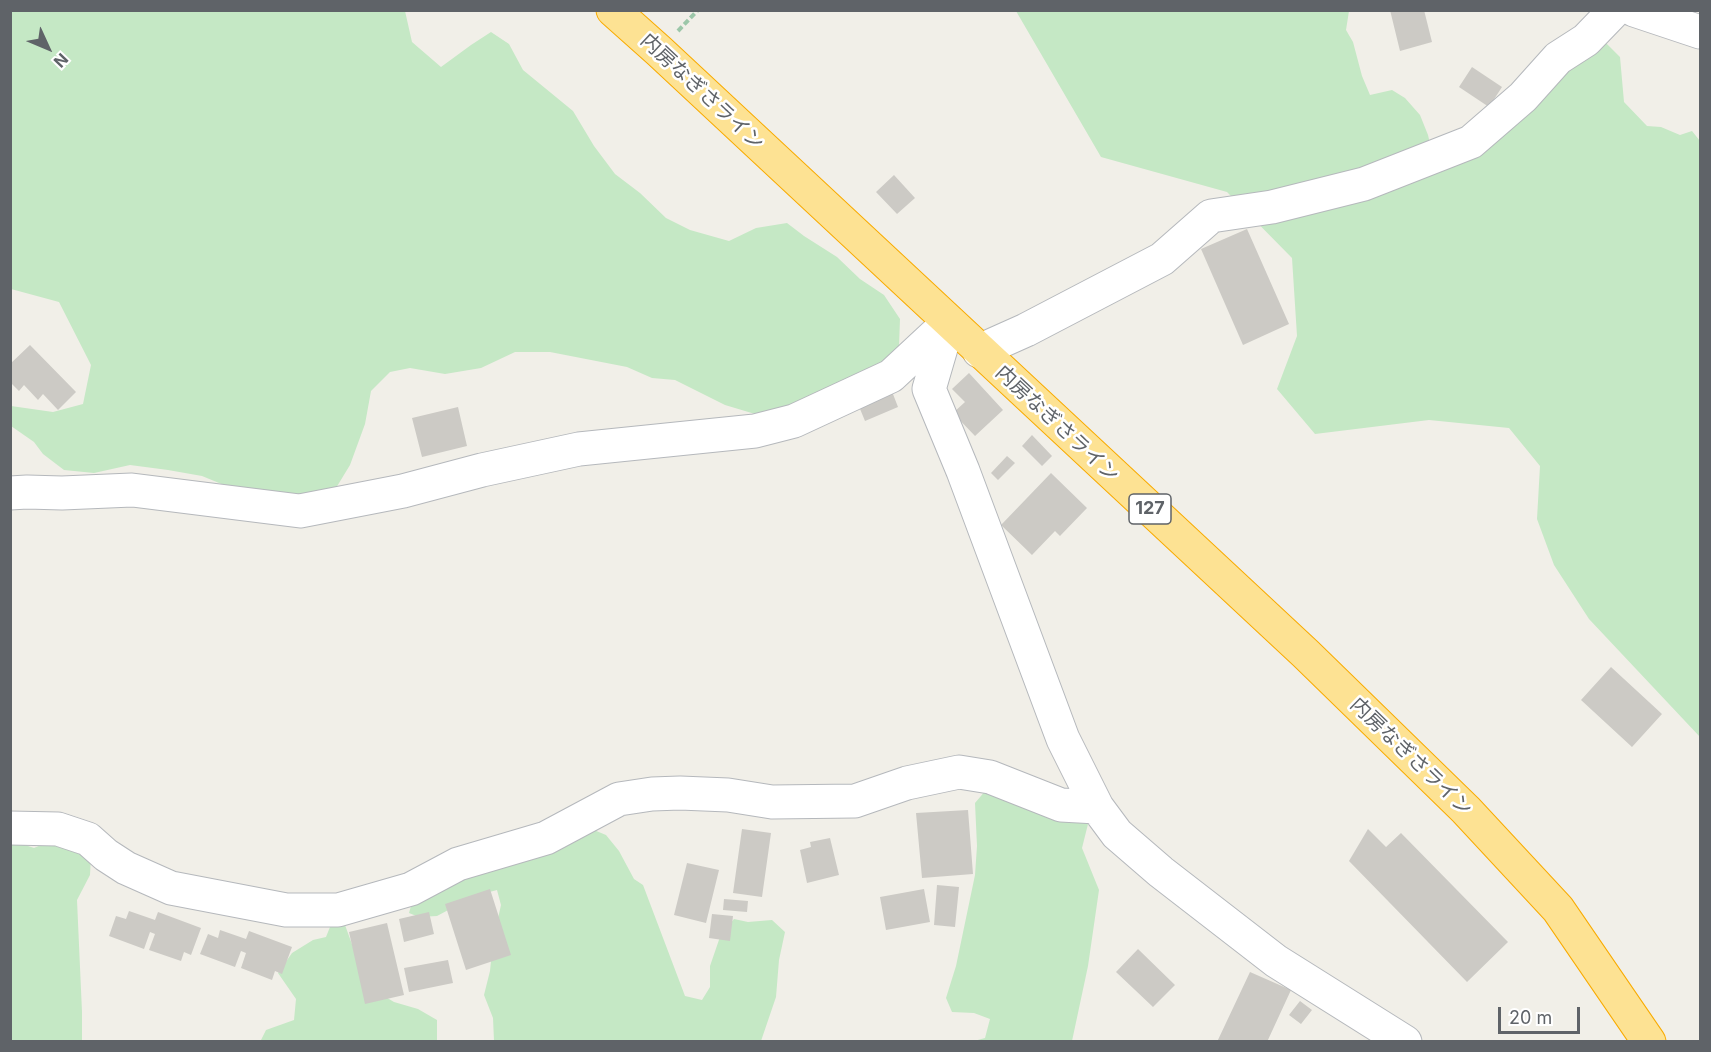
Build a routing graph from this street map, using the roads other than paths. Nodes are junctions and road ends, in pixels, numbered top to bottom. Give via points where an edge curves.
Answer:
1 (613, 10) edge
2 (1614, 10) edge
3 (1634, 10) edge
4 (1701, 32) edge
5 (949, 322) junction
6 (980, 351) junction
7 (10, 493) edge
8 (1097, 807) junction
9 (10, 828) edge
10 (1405, 1041) edge
11 (1649, 1041) edge

1 - 5 highway, 内房なぎさライン / 127
2 - 6 street via 1586,40 1558,58 1523,97 1471,142 1364,184 1272,207 1211,216 1162,259
3 - 4 street
5 - 6 highway, 内房なぎさライン / 127
5 - 7 street via 891,376 794,421 755,431 579,450 300,511 132,490
5 - 8 street via 929,389 1063,739
6 - 11 highway, 内房なぎさライン / 127 via 1306,654 1466,810 1558,909
8 - 9 street via 1061,805 990,777 959,772 907,783 855,801 772,802 728,795 652,794 619,799 546,838 458,864 411,889 338,910 286,910 171,888 126,868 88,839 58,828
8 - 10 street via 1117,834 1161,872 1276,961

